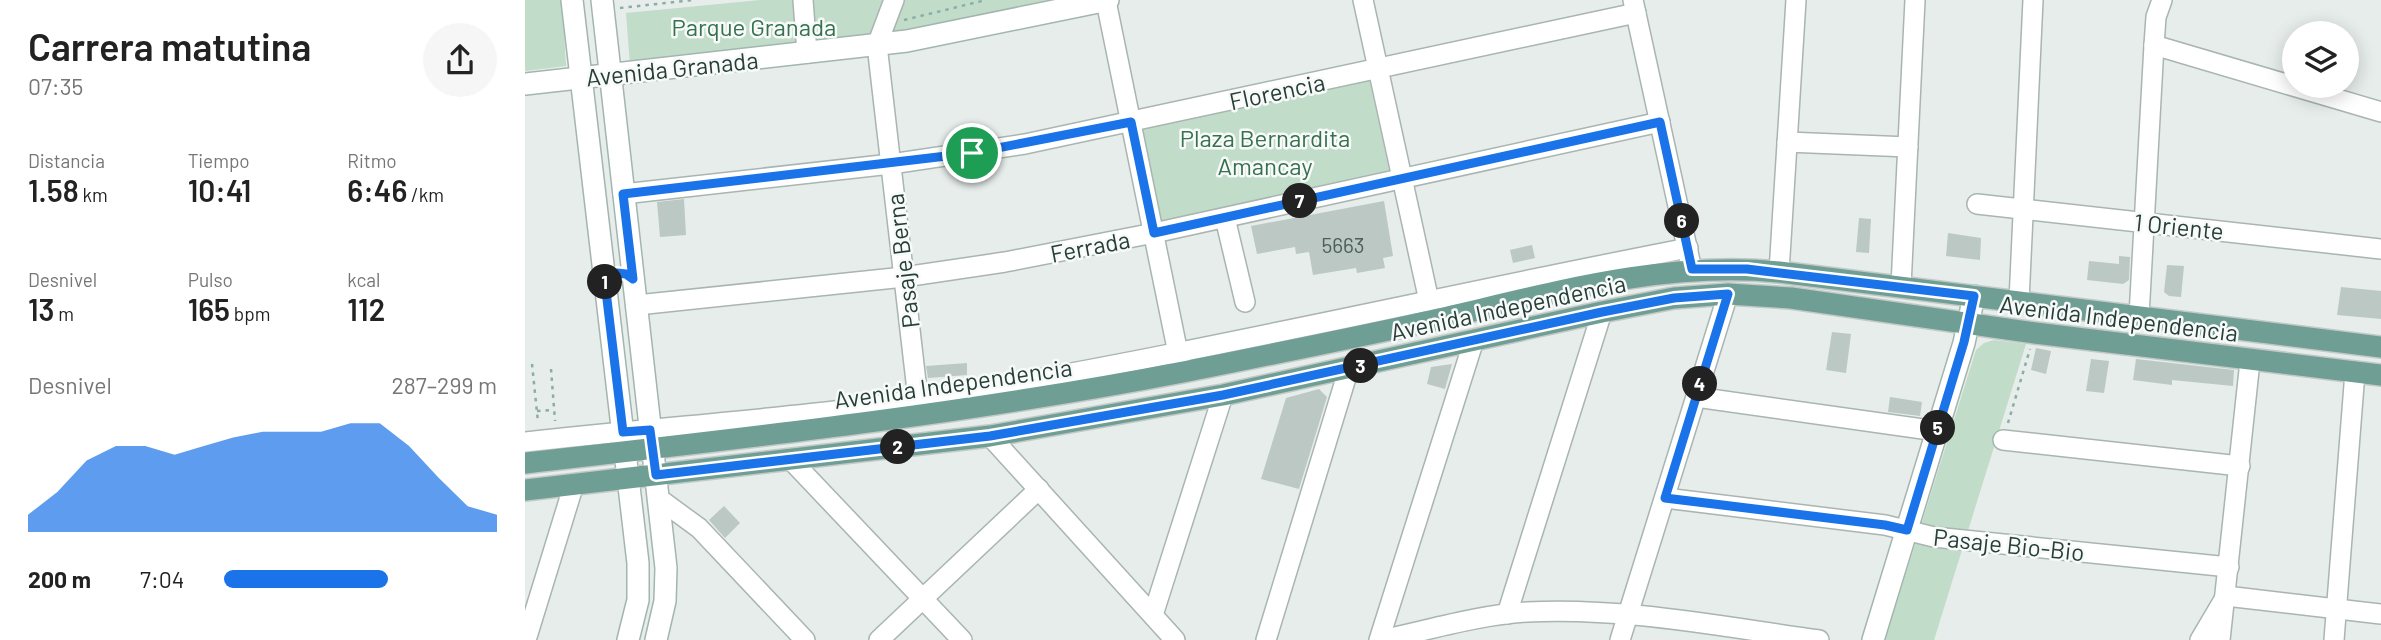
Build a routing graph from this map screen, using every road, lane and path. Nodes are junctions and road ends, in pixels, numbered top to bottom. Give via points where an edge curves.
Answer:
1 (572, 0) edge
2 (693, 0) edge
3 (803, 0) edge
4 (894, 0) edge
5 (986, 0) edge
6 (1107, 0) edge
7 (1363, 0) edge
8 (1797, 0) edge
9 (1915, 0) edge
10 (2033, 0) edge
11 (2162, 0) edge
12 (602, 5) edge
13 (1635, 7) edge
14 (885, 21) junction
15 (877, 45) junction
16 (2154, 45) junction
17 (807, 53) junction
18 (1379, 69) junction
19 (610, 75) junction
20 (580, 78) junction
21 (525, 84) edge
22 (2381, 112) edge
23 (1131, 122) junction
24 (1660, 122) junction
25 (1787, 142) junction
26 (1908, 147) junction
27 (891, 164) junction
28 (1403, 178) junction
29 (623, 194) junction
30 (1976, 204) dead end
31 (2023, 209) junction
32 (1225, 218) junction
33 (2144, 223) junction
34 (1154, 233) junction
35 (2381, 249) edge
36 (1690, 259) junction
37 (1779, 272) junction
38 (904, 277) junction
39 (633, 279) junction
40 (605, 283) junction
41 (1901, 286) junction
42 (1728, 294) junction
43 (1974, 296) junction
44 (1429, 301) junction
45 (2019, 301) junction
46 (1245, 302) dead end
47 (637, 305) junction
48 (1602, 312) junction
49 (2139, 316) junction
50 (1968, 324) junction
51 (2035, 333) junction
52 (1474, 341) junction
53 (2381, 348) edge
54 (2251, 361) junction
55 (1180, 362) junction
56 (532, 364) dead end
57 (1349, 368) junction
58 (551, 369) dead end
59 (2355, 372) junction
60 (2381, 375) edge
61 (1223, 395) junction
62 (1696, 397) junction
63 (918, 399) junction
64 (554, 410) junction
65 (537, 411) junction
66 (538, 422) dead end
67 (1937, 430) junction
68 (990, 436) junction
69 (557, 438) junction
70 (651, 438) junction
71 (2003, 440) joint
72 (525, 442) edge
73 (624, 442) junction
74 (791, 460) junction
75 (525, 463) edge
76 (2240, 466) junction
77 (656, 475) junction
78 (628, 479) junction
79 (574, 484) junction
80 (1039, 489) junction
81 (525, 490) edge
82 (658, 498) junction
83 (1665, 498) junction
84 (1907, 530) junction
85 (2229, 567) junction
86 (2225, 597) junction
87 (923, 599) junction
88 (2337, 610) junction
89 (1507, 614) junction
90 (2381, 614) edge
91 (1153, 615) junction
92 (1628, 615) junction
93 (1421, 636) edge
94 (526, 640) edge
95 (628, 640) edge
96 (656, 640) edge
97 (805, 640) edge
98 (879, 640) edge
99 (962, 640) edge
100 (1175, 640) edge
101 (1266, 640) edge
102 (1380, 640) edge
103 (1621, 640) edge
104 (1819, 640) edge
105 (1873, 640) edge
106 (2200, 640) edge
107 (2220, 640) edge
108 (2334, 640) edge

1 - 20 main road
2 - 12 path
3 - 17 street
4 - 14 street, Pasaje Berna
5 - 14 path
6 - 15 main road, Avenida Granada
6 - 23 street
7 - 18 street
8 - 25 street
9 - 26 street
10 - 31 street
11 - 16 street
12 - 19 main road
13 - 18 street, Florencia
13 - 24 street
14 - 15 street, Pasaje Berna
15 - 17 main road, Avenida Granada
15 - 27 street, Pasaje Berna
16 - 22 street
16 - 33 street
17 - 19 main road, Avenida Granada
18 - 23 street, Florencia
18 - 28 street
19 - 20 main road, Avenida Granada
19 - 29 main road
20 - 21 main road, Avenida Granada
20 - 40 main road
23 - 27 street, Florencia
23 - 34 street
24 - 28 street, Ferrada
24 - 36 street
25 - 26 street
25 - 37 street
26 - 41 street
27 - 29 street, Florencia
27 - 38 street, Pasaje Berna
28 - 32 street, Ferrada
28 - 44 street
29 - 39 main road
30 - 31 street, 1 Oriente
31 - 33 street, 1 Oriente
31 - 45 street
32 - 34 street, Ferrada
32 - 46 street
33 - 35 street, 1 Oriente
33 - 49 street
34 - 38 street, Ferrada
34 - 55 street
36 - 37 main road, Avenida Independencia
36 - 44 street, Avenida Independencia
36 - 55 main road, Avenida Independencia via 1438,319
37 - 41 main road, Avenida Independencia
38 - 47 street, Ferrada
38 - 63 street, Pasaje Berna
39 - 40 main road via 617,273
39 - 47 main road
40 - 73 main road
41 - 43 main road, Avenida Independencia
42 - 48 main road, Avenida Independencia via 1674,298
42 - 50 main road, Avenida Independencia
42 - 62 street
43 - 45 main road, Avenida Independencia
43 - 50 main road
44 - 55 street, Avenida Independencia
45 - 49 main road, Avenida Independencia
47 - 70 main road
48 - 52 main road, Avenida Independencia
48 - 89 street
49 - 53 main road, Avenida Independencia
50 - 51 main road, Avenida Independencia
50 - 67 main road
51 - 54 main road, Avenida Independencia
51 - 71 path
52 - 57 main road, Avenida Independencia
52 - 102 street
54 - 59 main road, Avenida Independencia
54 - 76 street
55 - 63 street, Avenida Independencia
55 - 70 main road, Avenida Independencia via 922,415
56 - 65 path
57 - 61 main road, Avenida Independencia
57 - 101 street
58 - 64 path
59 - 60 main road, Avenida Independencia
59 - 88 street
61 - 68 main road, Avenida Independencia
61 - 91 street
62 - 67 street
62 - 83 street
63 - 70 street, Avenida Independencia
64 - 65 path
64 - 69 path
65 - 66 path
67 - 84 main road
68 - 74 main road, Avenida Independencia
68 - 80 street
69 - 72 street, Avenida Independencia
69 - 73 street, Avenida Independencia
70 - 73 main road, Avenida Independencia
70 - 77 main road
71 - 76 street
73 - 75 main road, Avenida Independencia
73 - 78 main road
74 - 77 main road, Avenida Independencia
74 - 87 street
76 - 85 street
77 - 78 main road, Avenida Independencia
77 - 82 main road
78 - 79 main road, Avenida Independencia
78 - 95 main road via 639,582
79 - 81 main road, Avenida Independencia
79 - 94 street
80 - 87 street
80 - 91 street
82 - 96 main road via 667,584
82 - 97 street via 699,527
83 - 84 street, Pasaje Bio-Bio
83 - 92 street
84 - 85 street, Pasaje Bio-Bio via 1934,537
84 - 105 main road
85 - 86 street
86 - 88 street
86 - 106 street
86 - 107 street
87 - 98 street
87 - 99 street
88 - 90 street
88 - 108 street
89 - 92 street
89 - 93 street
91 - 100 street
92 - 103 street
92 - 104 street
93 - 102 street

